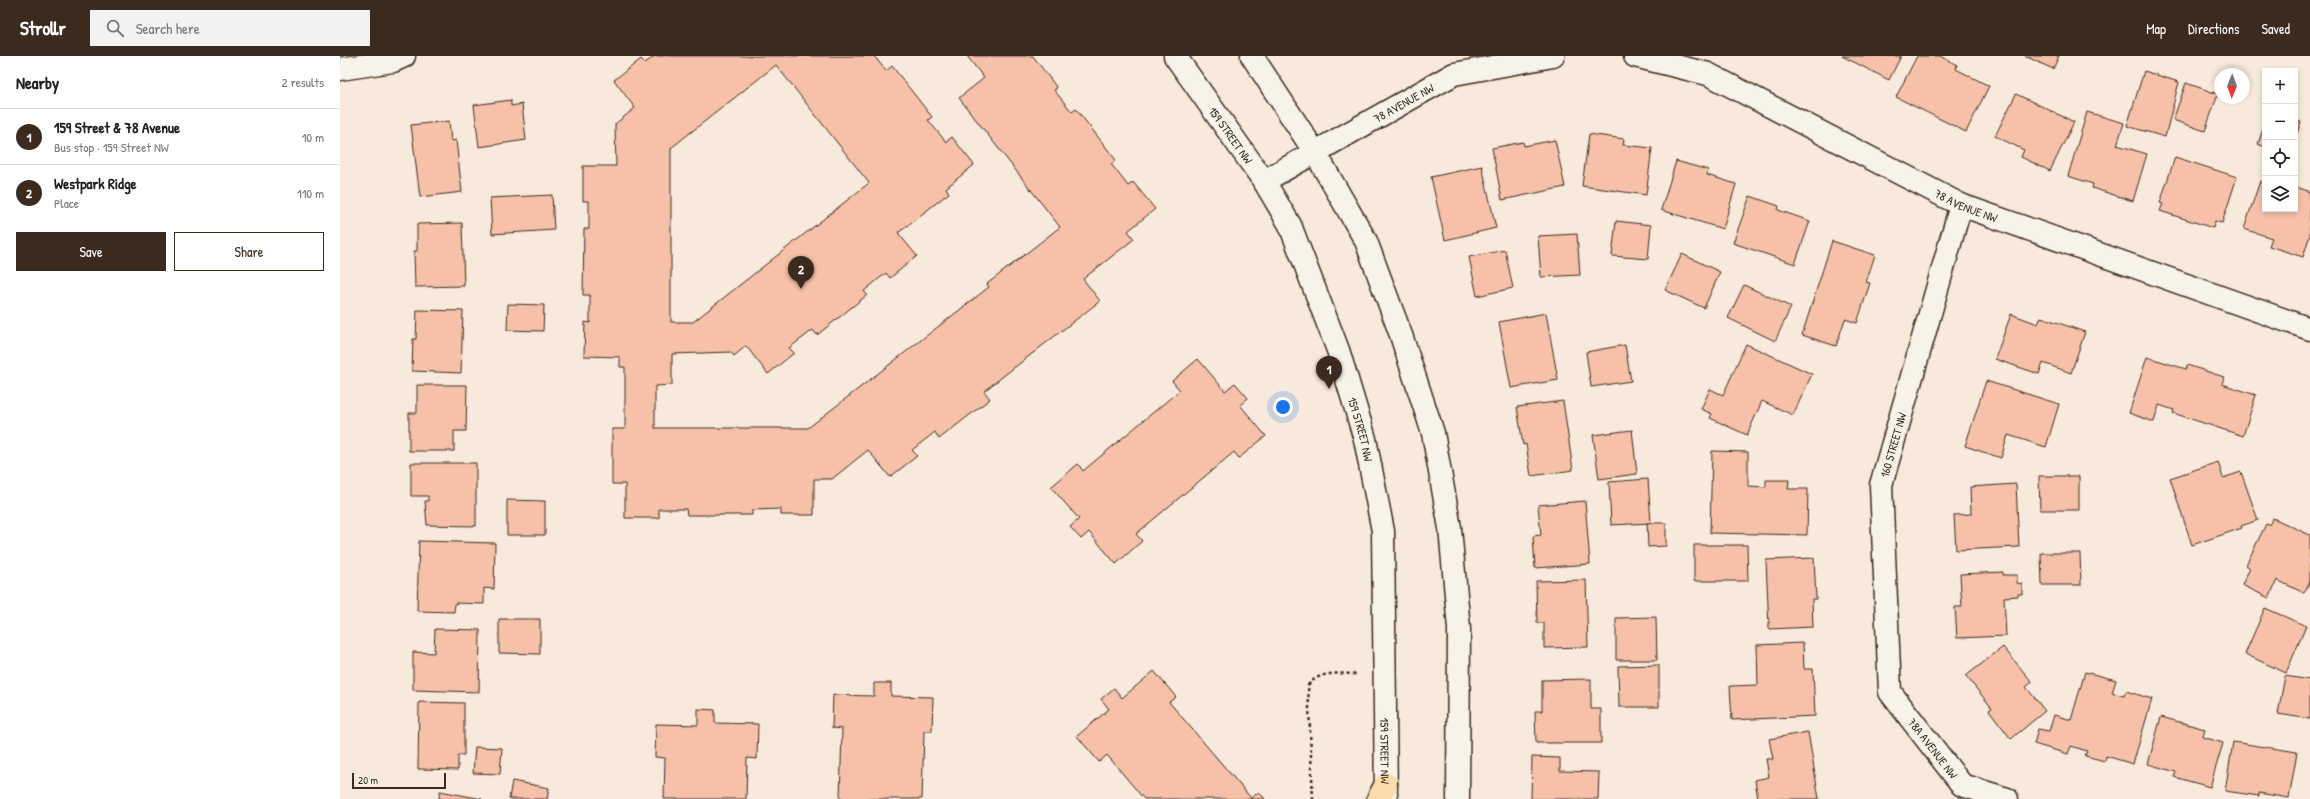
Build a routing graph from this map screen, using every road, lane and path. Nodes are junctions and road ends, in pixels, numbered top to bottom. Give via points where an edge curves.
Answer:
1 (404, 56) edge
2 (1175, 56) edge
3 (1252, 56) edge
4 (1553, 56) edge
5 (1634, 56) edge
6 (340, 69) edge
7 (1316, 154) junction
8 (1264, 181) junction
9 (1961, 206) junction
10 (2310, 329) edge
11 (1385, 673) junction
12 (1890, 692) joint
13 (1383, 794) edge
14 (1313, 799) edge
15 (1458, 799) edge
16 (2007, 799) edge

1 - 6 street via 393,61
2 - 8 street, 159 STREET NW
3 - 7 street
4 - 7 street, 78 AVENUE NW via 1454,74
5 - 9 street, 78 AVENUE NW via 1708,74
7 - 8 street, 78 AVENUE NW
7 - 15 street via 1366,241 1401,335 1433,433 1450,528 1459,629
8 - 11 street, 159 STREET NW via 1290,225 1338,350 1364,439 1383,531
9 - 10 street, 78 AVENUE NW
9 - 12 street, 160 STREET NW via 1881,485
11 - 13 street, 159 STREET NW
11 - 14 path via 1324,674 1315,677 1308,685
12 - 16 street, 78A AVENUE NW via 1962,785

